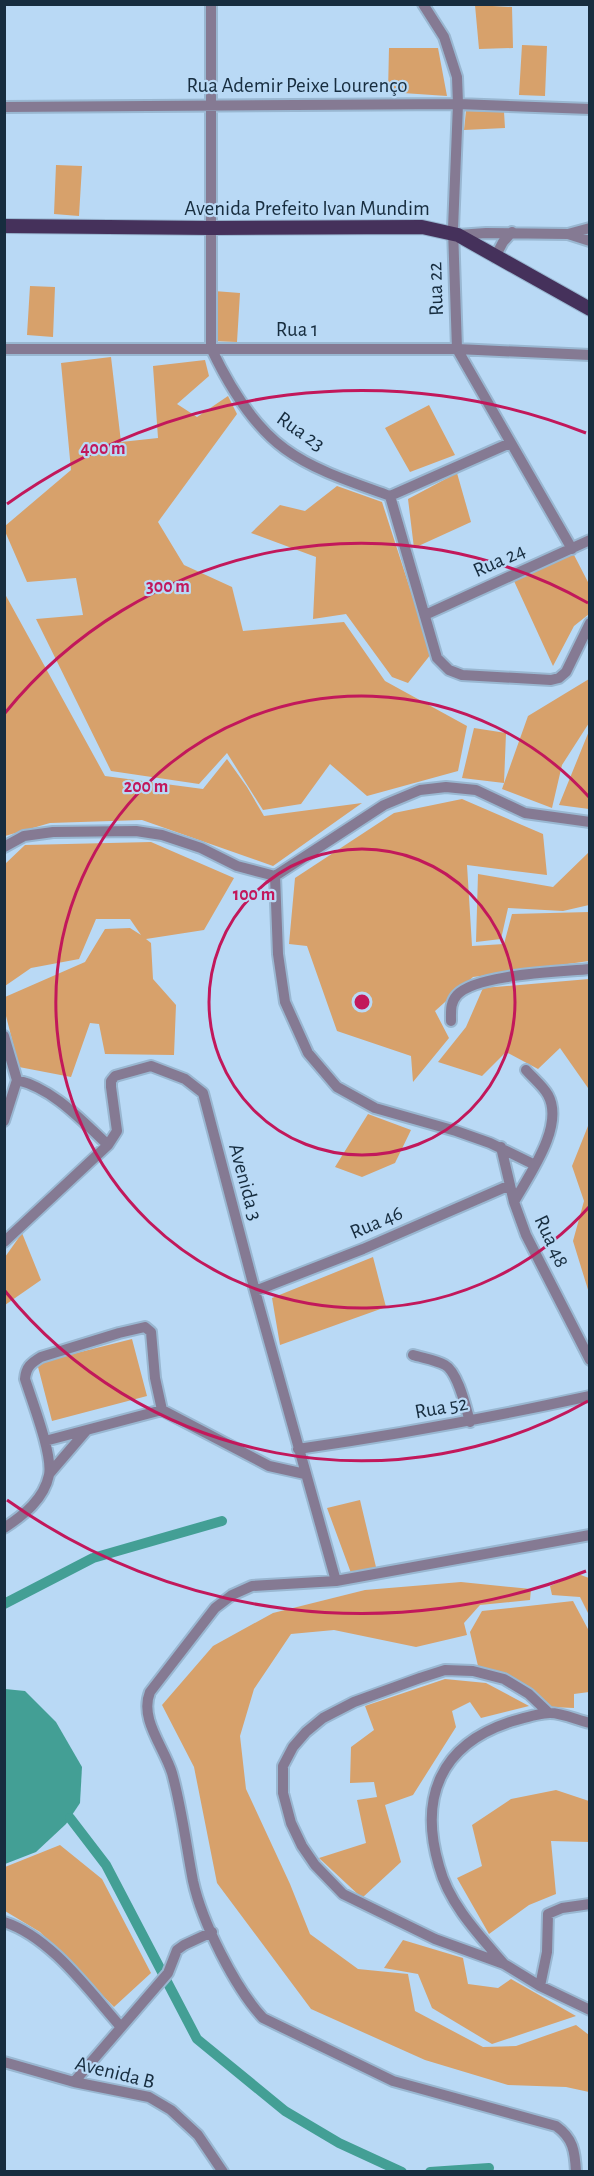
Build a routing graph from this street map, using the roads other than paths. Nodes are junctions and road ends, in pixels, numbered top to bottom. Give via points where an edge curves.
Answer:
1 (211, 4) edge
2 (423, 4) edge
3 (458, 104) junction
4 (212, 105) junction
5 (4, 107) edge
6 (590, 109) edge
7 (4, 226) edge
8 (212, 228) junction
9 (590, 228) edge
10 (512, 232) junction
11 (568, 234) junction
12 (455, 235) junction
13 (590, 241) edge
14 (495, 257) junction
15 (590, 309) edge
16 (211, 348) junction
17 (4, 349) edge
18 (457, 349) junction
19 (590, 355) edge
20 (510, 443) junction
21 (390, 496) junction
22 (590, 540) edge
23 (572, 549) junction
24 (425, 615) junction
25 (590, 623) edge
26 (590, 822) edge
27 (4, 847) edge
28 (275, 876) junction
29 (590, 969) edge
30 (451, 1022) dead end
31 (4, 1036) edge
32 (526, 1070) dead end
33 (17, 1080) junction
34 (4, 1121) edge
35 (108, 1145) junction
36 (501, 1148) junction
37 (535, 1165) junction
38 (510, 1185) junction
39 (514, 1202) junction
40 (4, 1242) edge
41 (255, 1291) junction
42 (413, 1355) dead end
43 (590, 1360) edge
44 (590, 1396) edge
45 (162, 1410) junction
46 (470, 1422) junction
47 (86, 1430) junction
48 (45, 1441) junction
49 (298, 1449) junction
50 (50, 1473) junction
51 (305, 1474) junction
52 (4, 1528) edge
53 (590, 1535) edge
54 (336, 1581) junction
55 (549, 1713) junction
56 (590, 1723) edge
57 (590, 1904) edge
58 (4, 1922) edge
59 (212, 1932) junction
60 (504, 1964) junction
61 (540, 1986) junction
62 (590, 2010) edge
63 (121, 2027) junction
64 (4, 2062) edge
65 (74, 2082) junction
66 (223, 2172) edge
67 (576, 2172) edge

1 - 4 street, Rua 23
2 - 3 street, Rua 22 via 444,37 452,59
3 - 4 street, Rua Ademir Peixe Lourenço
3 - 6 street, Rua Ademir Peixe Lourenço
3 - 12 street, Rua 22
4 - 5 street, Rua Ademir Peixe Lourenço
4 - 8 street, Rua 23
7 - 8 main road, Avenida Prefeito Ivan Mundim
8 - 12 main road, Avenida Prefeito Ivan Mundim via 422,227
8 - 16 street, Rua 23
9 - 11 street
10 - 11 street
10 - 12 street
10 - 14 street
11 - 13 street
12 - 14 main road, Avenida Prefeito Ivan Mundim
12 - 18 street, Rua 22
14 - 15 main road, Avenida Prefeito Ivan Mundim
16 - 17 street, Rua 1
16 - 18 street, Rua 1
16 - 21 street, Rua 23 via 223,373 260,426 285,449 324,471
18 - 19 street, Rua 1
18 - 20 street, Rua 22
20 - 21 street
20 - 23 street, Rua 22
21 - 24 street
22 - 23 street, Rua 24
23 - 24 street, Rua 24
24 - 25 street via 436,658 448,670 462,675 550,680 566,672
26 - 28 street via 525,813 476,790 420,790 384,805
27 - 28 street via 24,836 53,832 136,831 162,835 237,866
28 - 36 street via 278,954 285,1002 308,1053 337,1087 375,1108
29 - 30 street via 476,984 459,993 451,1005
31 - 33 street
32 - 37 street, Rua 48 via 548,1095 553,1110 551,1132
33 - 34 street
33 - 35 street via 59,1100
35 - 40 street
35 - 41 street, Avenida 3 via 117,1131 111,1087 115,1076 151,1066 184,1079 202,1093
36 - 37 street
36 - 38 street, Rua 48
37 - 39 street, Rua 48
38 - 39 street, Rua 48
38 - 41 street, Rua 46
39 - 43 street, Rua 48 via 526,1235
41 - 49 street, Avenida 3
42 - 46 street via 451,1370
44 - 46 street, Rua 52
45 - 47 street
45 - 48 street via 149,1330 119,1333 31,1363 25,1379
45 - 51 street via 270,1466
46 - 49 street, Rua 52
47 - 48 street
47 - 50 street
48 - 50 street
49 - 51 street, Avenida 3
50 - 52 street via 34,1503
51 - 54 street, Avenida 3
53 - 54 street
54 - 59 street via 252,1586 232,1595 215,1608 146,1702 148,1717 168,1761 194,1881
55 - 56 street
55 - 60 street via 492,1728 471,1739 456,1752 438,1783 432,1810 431,1830 439,1868 453,1899
55 - 60 street via 529,1694 504,1679 473,1671 445,1670 354,1702 323,1718 292,1747 284,1766 283,1793 291,1823 315,1865 343,1894 435,1939
57 - 61 street via 548,1914 547,1952
58 - 63 street via 35,1936
59 - 63 street via 177,1950 168,1973
59 - 67 street via 249,2003 263,2018 393,2081 556,2126 572,2142
60 - 61 street
61 - 62 street
63 - 65 street
64 - 65 street, Avenida B
65 - 66 street, Avenida B via 149,2097 171,2110 198,2135

